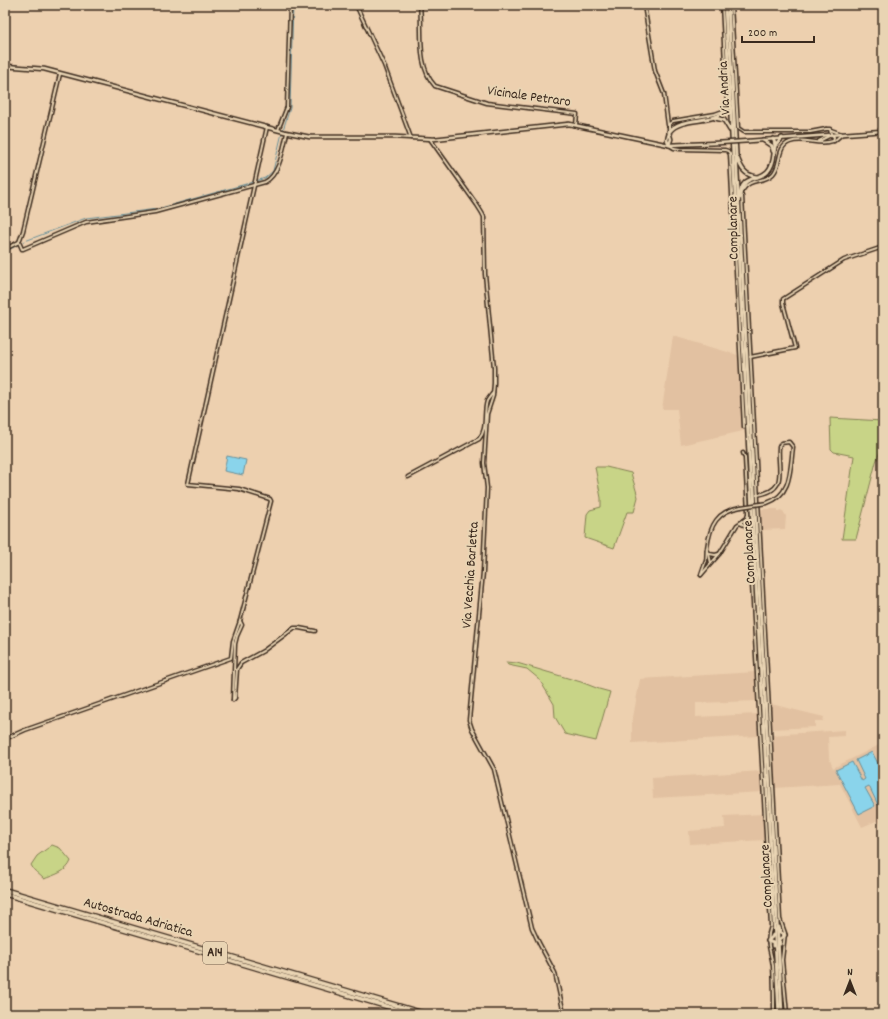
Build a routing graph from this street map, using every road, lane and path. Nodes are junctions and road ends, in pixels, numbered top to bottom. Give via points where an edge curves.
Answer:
1 (290, 5) edge
2 (356, 5) edge
3 (420, 5) edge
4 (644, 5) edge
5 (723, 5) edge
6 (729, 5) edge
7 (5, 66) edge
8 (60, 74) junction
9 (729, 88) junction
10 (714, 118) junction
11 (576, 125) junction
12 (668, 126) junction
13 (267, 127) junction
14 (826, 129) junction
15 (830, 129) junction
16 (279, 131) junction
17 (883, 131) edge
18 (669, 132) junction
19 (286, 133) junction
20 (831, 134) junction
21 (842, 134) junction
22 (822, 135) junction
23 (411, 138) junction
24 (782, 138) junction
25 (430, 139) junction
26 (671, 139) junction
27 (773, 139) junction
28 (667, 140) junction
29 (763, 140) junction
30 (824, 140) junction
31 (832, 141) junction
32 (818, 142) junction
33 (732, 143) junction
34 (661, 144) junction
35 (669, 145) junction
36 (677, 145) junction
37 (776, 145) junction
38 (772, 146) junction
39 (736, 151) junction
40 (774, 153) junction
41 (758, 177) junction
42 (254, 185) junction
43 (739, 214) junction
44 (20, 243) junction
45 (883, 247) edge
46 (5, 249) edge
47 (750, 357) junction
48 (493, 392) junction
49 (744, 427) dead end
50 (743, 452) dead end
51 (408, 477) dead end
52 (757, 494) junction
53 (749, 511) junction
54 (749, 521) junction
55 (740, 523) junction
56 (750, 531) junction
57 (707, 549) junction
58 (720, 553) junction
59 (706, 559) junction
60 (712, 563) junction
61 (240, 621) junction
62 (315, 631) dead end
63 (5, 740) edge
64 (5, 890) edge
65 (5, 894) edge
66 (777, 920) junction
67 (774, 927) junction
68 (785, 935) junction
69 (768, 941) junction
70 (777, 953) junction
71 (412, 1014) edge
72 (426, 1014) edge
73 (564, 1014) edge
74 (774, 1014) edge
75 (780, 1014) edge
76 (787, 1014) edge

1 - 16 street via 287,107
2 - 23 street via 384,65
3 - 11 street, Vicinale Petraro via 423,65 429,80 435,86 487,103 577,114
4 - 12 street via 656,71 664,94
5 - 9 highway
5 - 12 street, Via Andria via 726,105 721,112 673,121
6 - 14 street, Via Andria via 738,128 744,132 810,132
6 - 39 highway
7 - 8 street via 44,69
8 - 13 street
8 - 44 street
9 - 10 highway via 727,108
9 - 33 highway
10 - 18 highway via 681,123
10 - 33 highway via 724,120
11 - 25 street via 560,124
11 - 34 street
12 - 18 street
13 - 16 street
13 - 42 street
14 - 15 street
14 - 20 street
15 - 20 street
15 - 21 street
16 - 19 street
17 - 21 street
18 - 26 street
18 - 28 street
19 - 23 street via 310,137
19 - 42 street via 274,174 270,179
20 - 21 street
20 - 22 street
20 - 30 street, Complanare
20 - 31 street via 834,137
21 - 31 street
22 - 24 street
22 - 30 street
23 - 25 street
24 - 27 street
24 - 37 highway
25 - 48 street, Via Vecchia Barletta via 484,218 485,274 494,368
26 - 35 street
26 - 36 street
27 - 29 street
27 - 37 highway
27 - 38 highway
28 - 34 street
28 - 35 street
29 - 36 street, bridge
29 - 38 highway
30 - 32 street, Complanare
31 - 32 street, Complanare
32 - 47 street, Complanare via 800,140 788,143 782,149 778,168 772,175 767,179 750,182 742,190
33 - 67 highway
34 - 35 street
35 - 36 street
35 - 49 street, Complanare via 680,149 725,150 730,154
37 - 40 highway
38 - 40 highway
39 - 41 highway via 745,173
39 - 43 highway
40 - 41 highway via 772,168
41 - 43 highway via 745,182 741,187
42 - 44 street via 155,212 86,222 23,249
42 - 61 street via 188,484 239,489 270,500
43 - 66 highway
44 - 46 street
45 - 47 street via 844,260 783,298 795,348
47 - 52 street, Complanare
48 - 51 street via 487,402 481,437
48 - 73 street, Via Vecchia Barletta via 487,414 483,572 469,720 494,769 532,928 555,973
50 - 53 street, Complanare
52 - 57 street, bridge via 769,492 778,485 778,447 781,443 789,442 793,448 784,493 767,503 727,511 711,528
52 - 68 street, Complanare via 780,919
53 - 54 street, Complanare
53 - 55 street via 747,518
54 - 55 street
54 - 56 street, Complanare
55 - 56 street
55 - 58 street
56 - 69 street, Complanare via 771,926
57 - 58 street via 710,554
57 - 59 street
57 - 60 street
58 - 60 street
59 - 60 street
59 - 60 street via 701,575
61 - 62 street via 242,625 235,640 234,700 237,669 241,663 263,651 294,628
61 - 63 street via 230,659 25,730
64 - 72 highway, Autostrada Adriatica / A14
65 - 71 highway, Autostrada Adriatica / A14
66 - 68 highway via 780,930
66 - 70 highway
67 - 69 highway via 772,937
67 - 70 highway
68 - 70 highway via 780,939
68 - 76 street, Complanare via 782,960
69 - 70 highway via 773,943
69 - 74 street, Complanare via 773,965
70 - 75 highway

